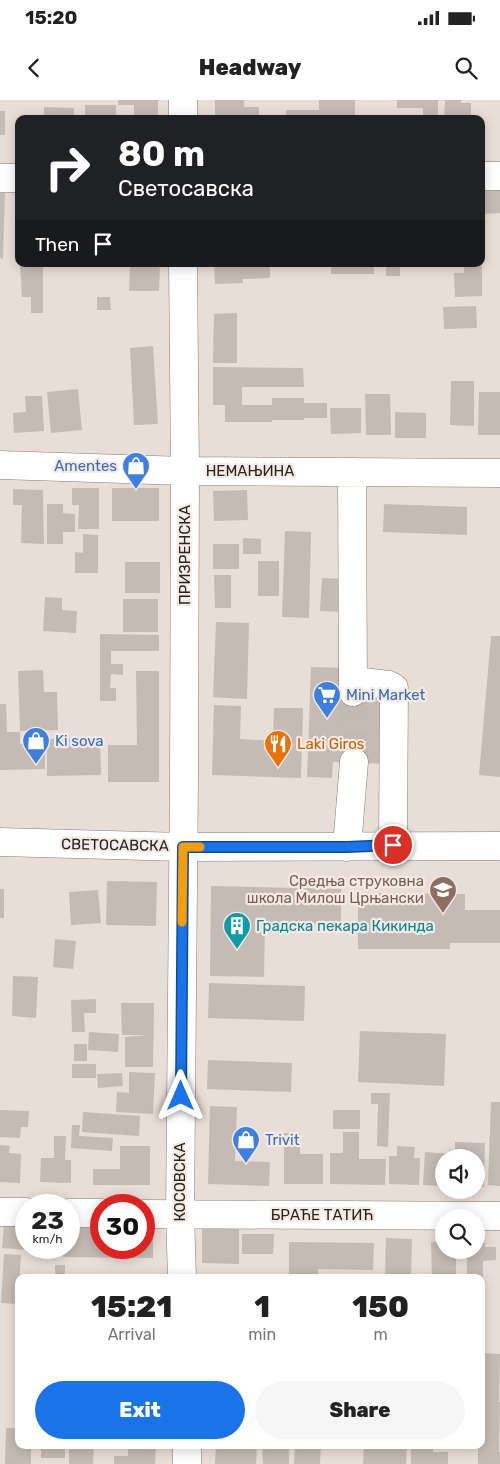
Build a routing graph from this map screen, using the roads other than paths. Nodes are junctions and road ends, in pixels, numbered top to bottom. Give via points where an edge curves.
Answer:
1 (183, 100) edge
2 (183, 115) edge
3 (485, 176) edge
4 (500, 176) edge
5 (0, 178) edge
6 (15, 178) edge
7 (183, 267) edge
8 (0, 465) edge
9 (185, 471) junction
10 (352, 472) junction
11 (500, 473) edge
12 (354, 762) tunnel mouth
13 (0, 842) edge
14 (393, 845) junction
15 (500, 846) edge
16 (183, 847) junction
17 (347, 847) junction
18 (0, 1212) edge
19 (15, 1212) edge
20 (155, 1214) edge
21 (180, 1214) junction
22 (500, 1216) edge
23 (182, 1274) edge
24 (187, 1449) edge
25 (188, 1464) edge

1 - 2 street
3 - 4 street
5 - 6 street
7 - 9 street, ПРИЗРЕНСКА
8 - 9 street, НЕМАЊИНА
9 - 10 street, НЕМАЊИНА
9 - 16 street, ПРИЗРЕНСКА
10 - 11 street, НЕМАЊИНА
10 - 14 street via 353,687 389,685 394,688
12 - 17 street
13 - 16 street, СВЕТОСАВСКА
14 - 15 street, СВЕТОСАВСКА
14 - 17 street, СВЕТОСАВСКА
16 - 17 street, СВЕТОСАВСКА
16 - 21 street, КОСОВСКА
18 - 19 street
20 - 21 street, БРАЋЕ ТАТИЋ
21 - 22 street, БРАЋЕ ТАТИЋ
21 - 23 street, КОСОВСКА
24 - 25 street

